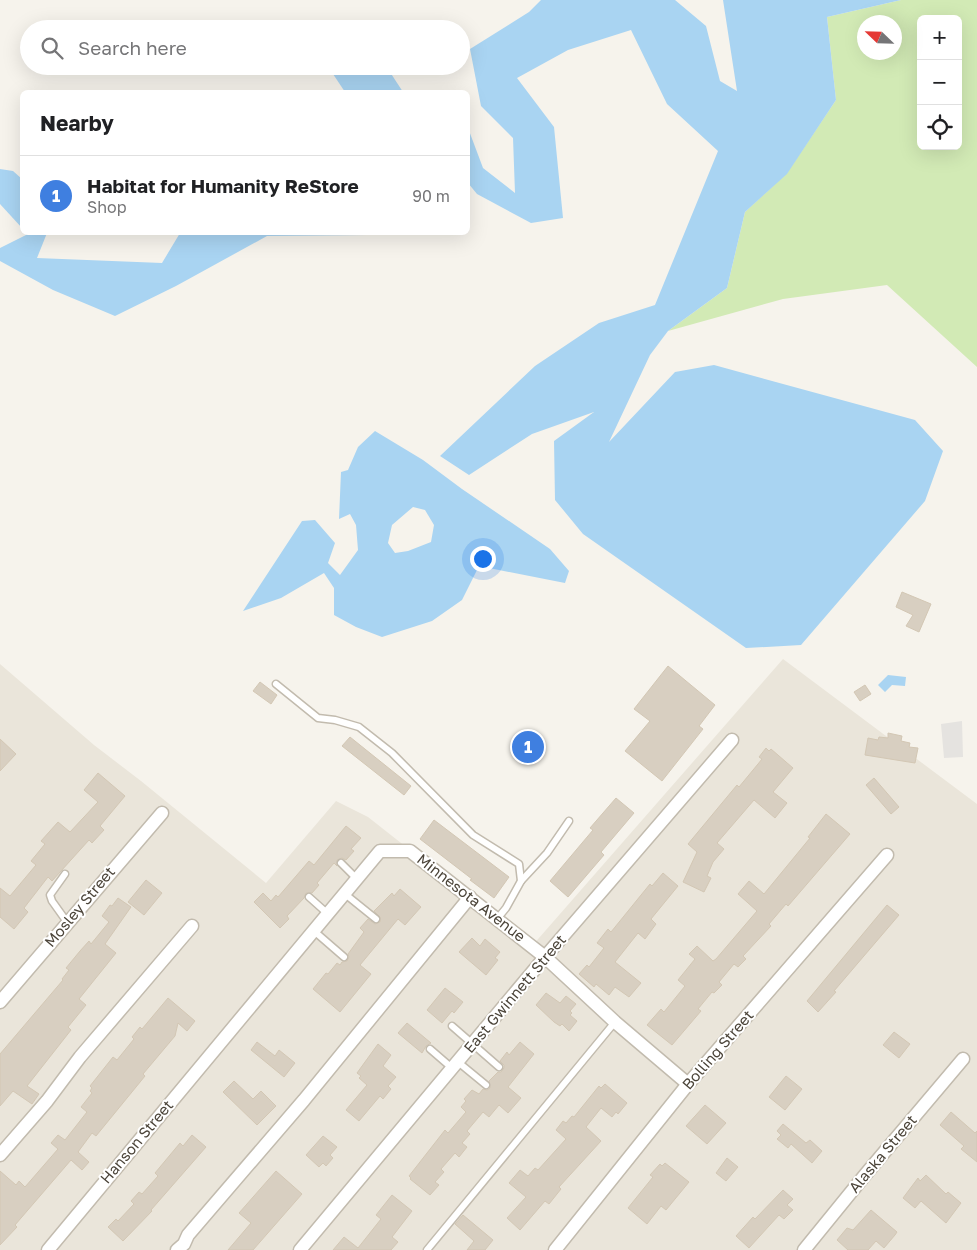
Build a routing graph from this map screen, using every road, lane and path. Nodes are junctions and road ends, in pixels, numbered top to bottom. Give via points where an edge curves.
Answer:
1 (276, 684) dead end
2 (732, 740) dead end
3 (162, 813) dead end
4 (569, 821) dead end
5 (886, 855) dead end
6 (341, 863) dead end
7 (65, 874) dead end
8 (357, 879) junction
9 (521, 882) junction
10 (345, 894) junction
11 (309, 897) dead end
12 (470, 897) junction
13 (328, 914) junction
14 (376, 919) dead end
15 (498, 919) junction
16 (67, 922) junction
17 (192, 926) dead end
18 (314, 931) junction
19 (344, 957) dead end
20 (545, 957) junction
21 (0, 1002) edge
22 (615, 1022) junction
23 (452, 1026) dead end
24 (227, 1034) joint
25 (472, 1045) junction
26 (430, 1049) dead end
27 (963, 1059) dead end
28 (455, 1065) junction
29 (499, 1067) dead end
30 (688, 1084) junction
31 (486, 1085) dead end
32 (0, 1155) edge
33 (48, 1250) edge
34 (177, 1250) edge
35 (300, 1250) edge
36 (427, 1250) edge
37 (555, 1250) edge
38 (804, 1250) edge

1 - 9 lane via 318,718 359,727 385,747 473,835 519,864
2 - 20 street, East Gwinnett Street
3 - 16 street, Mosley Street
4 - 9 lane
5 - 30 street, Bolling Street
6 - 8 lane
7 - 16 lane via 50,895
8 - 10 street, Minnesota Avenue
8 - 12 street, Minnesota Avenue via 380,851 410,850
9 - 15 lane
10 - 13 street, Minnesota Avenue
10 - 14 lane
11 - 13 lane
12 - 15 street, Minnesota Avenue
12 - 34 street
13 - 18 street, Minnesota Avenue
15 - 20 street, Minnesota Avenue
16 - 21 street, Mosley Street
17 - 32 street
18 - 19 lane
18 - 24 street, Minnesota Avenue
20 - 22 street, Minnesota Avenue
20 - 25 street, East Gwinnett Street
22 - 30 street, Minnesota Avenue
22 - 36 lane
23 - 25 lane
24 - 33 street, Hanson Street
25 - 28 street, East Gwinnett Street
25 - 29 lane
26 - 28 lane
27 - 38 street, Alaska Street
28 - 31 lane
28 - 35 street, East Gwinnett Street
30 - 37 street, Bolling Street

